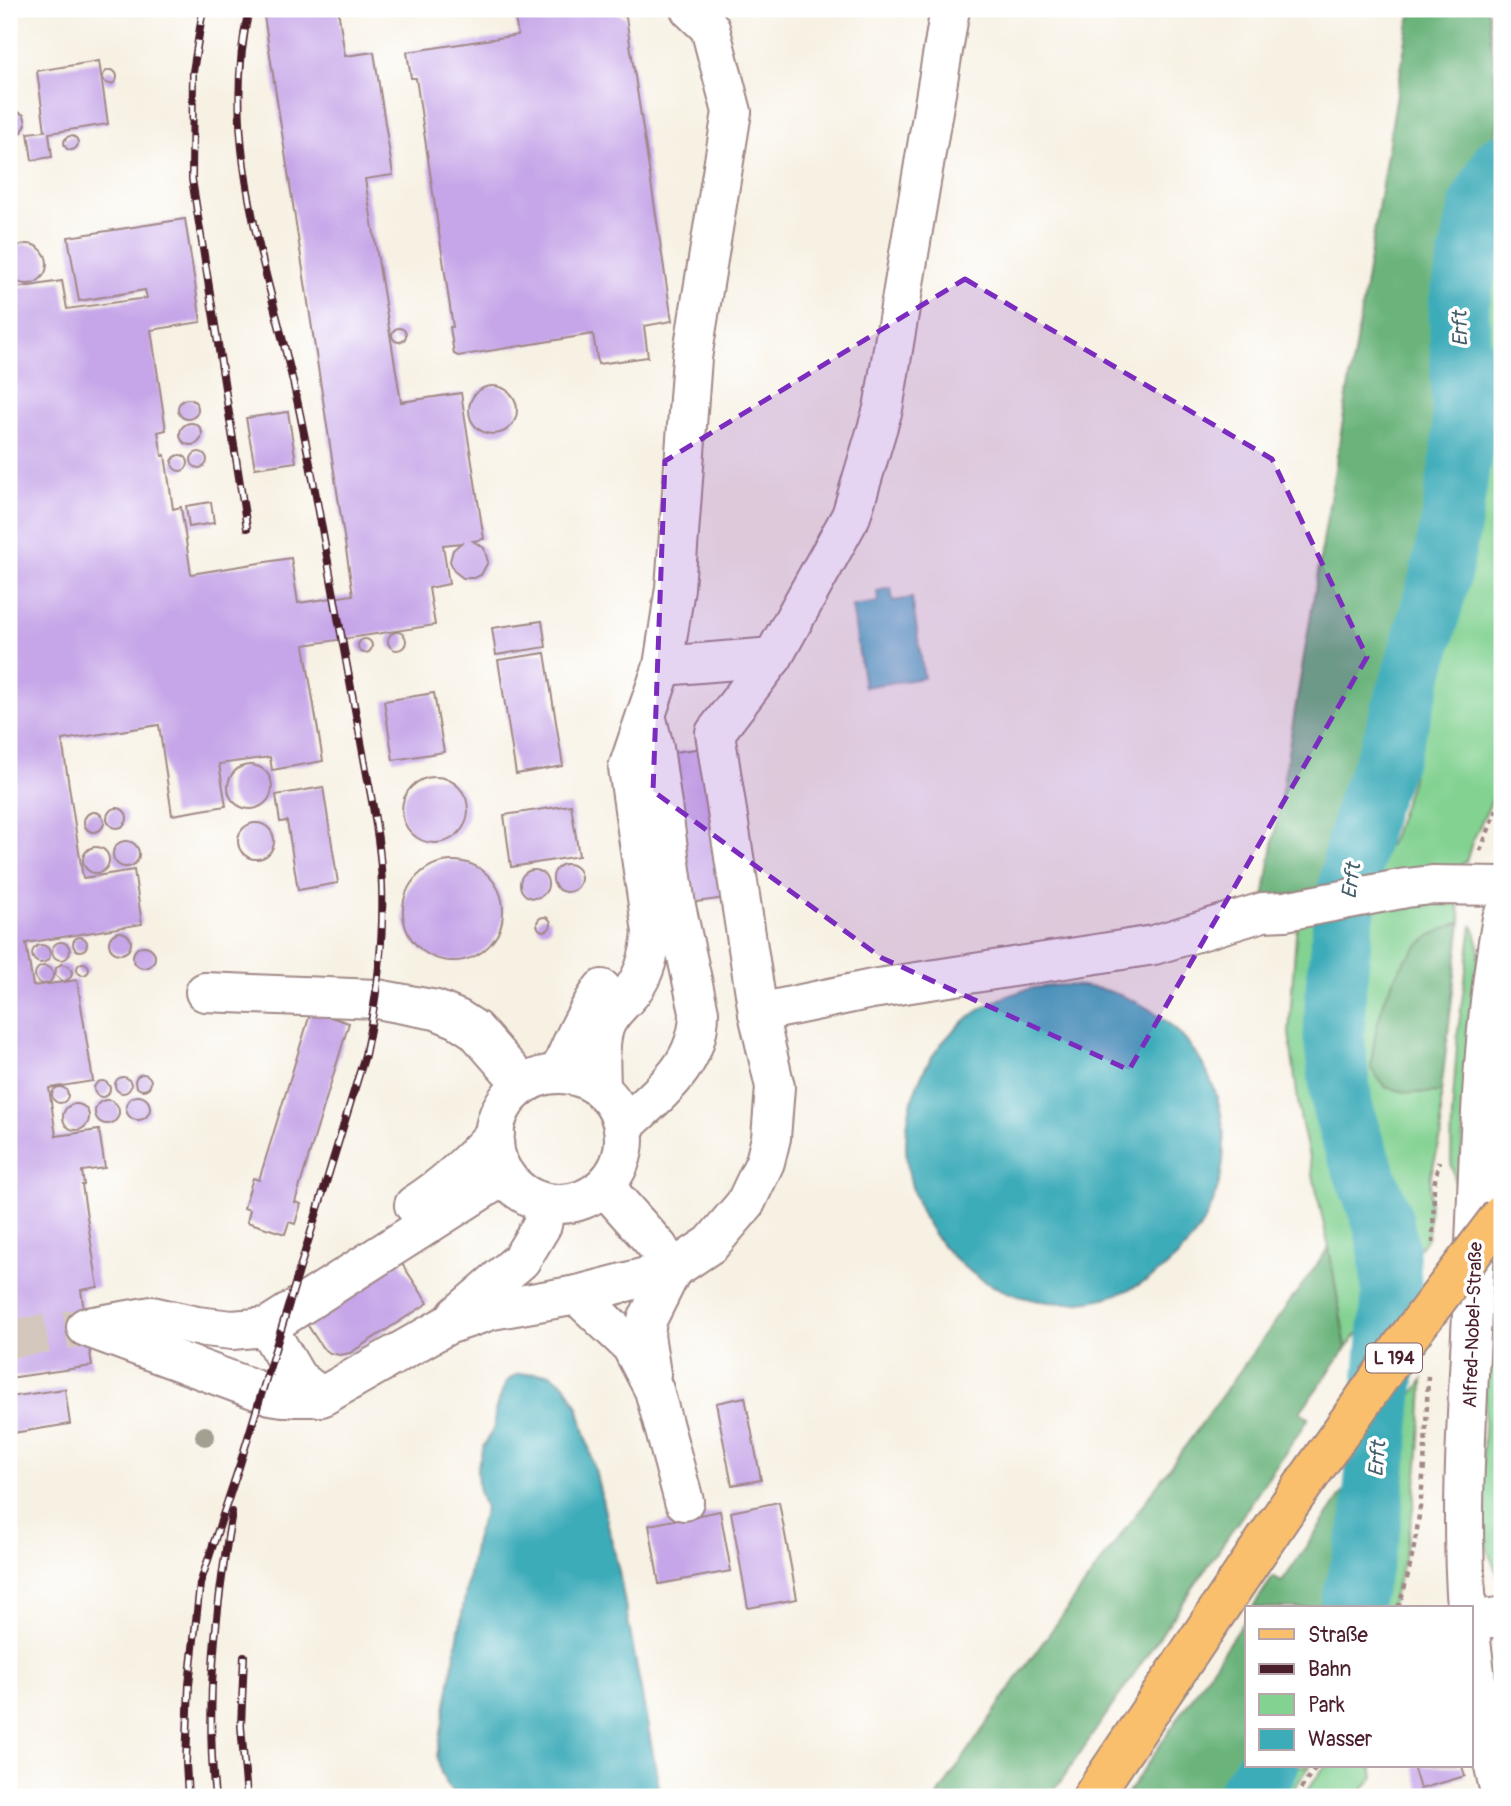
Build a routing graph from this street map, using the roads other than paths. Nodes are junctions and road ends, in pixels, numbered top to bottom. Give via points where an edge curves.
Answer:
1 (691, 9) edge
2 (950, 9) edge
3 (773, 657) junction
4 (663, 666) junction
5 (646, 715) junction
6 (628, 768) junction
7 (1488, 886) edge
8 (1502, 918) edge
9 (205, 992) dead end
10 (758, 1013) junction
11 (559, 1074) junction
12 (523, 1085) junction
13 (601, 1089) junction
14 (623, 1128) junction
15 (495, 1133) junction
16 (505, 1175) junction
17 (604, 1186) junction
18 (546, 1203) junction
19 (1502, 1214) edge
20 (673, 1269) junction
21 (324, 1290) junction
22 (578, 1295) junction
23 (447, 1325) junction
24 (267, 1327) junction
25 (654, 1390) junction
26 (321, 1397) junction
27 (684, 1502) dead end
28 (1467, 1606) edge
29 (1502, 1617) edge
30 (1472, 1620) edge
31 (1472, 1649) edge
32 (1092, 1797) edge
33 (1501, 1797) edge

1 - 4 street via 709,28 732,112 692,358 675,588
2 - 3 street via 883,409 867,468 851,516
3 - 4 street
3 - 10 street via 715,733
4 - 5 street
5 - 6 street
5 - 14 street via 699,1025 682,1068
6 - 11 street via 621,855 630,929 627,943 617,968 582,1022
6 - 13 street via 651,947 639,981 605,1026
7 - 10 street via 1406,888 1263,912 1154,945 872,989
8 - 28 street, Alfred-Nobel-Straße via 1488,1016 1478,1157 1464,1517
9 - 12 street via 377,999 436,1010 475,1030
10 - 20 street via 775,1087 765,1162 756,1185 730,1223 711,1244
11 - 12 street
11 - 13 street via 578,1076
12 - 15 street via 505,1103
13 - 14 street via 614,1103
14 - 17 street via 622,1160
15 - 16 street via 496,1153
15 - 21 street via 446,1184 354,1243 335,1264
16 - 18 street via 523,1193
16 - 21 street
17 - 18 street via 577,1202
17 - 20 street
18 - 23 street via 542,1225 520,1260
19 - 32 main road, L 194, bridge via 1289,1505
20 - 22 street
20 - 25 street via 646,1328
21 - 24 street
22 - 23 street via 492,1310
22 - 25 street via 631,1346
23 - 26 street
24 - 26 street via 297,1378
24 - 26 street via 232,1330 152,1316 86,1327 270,1395
25 - 27 street
29 - 30 street
31 - 33 street

